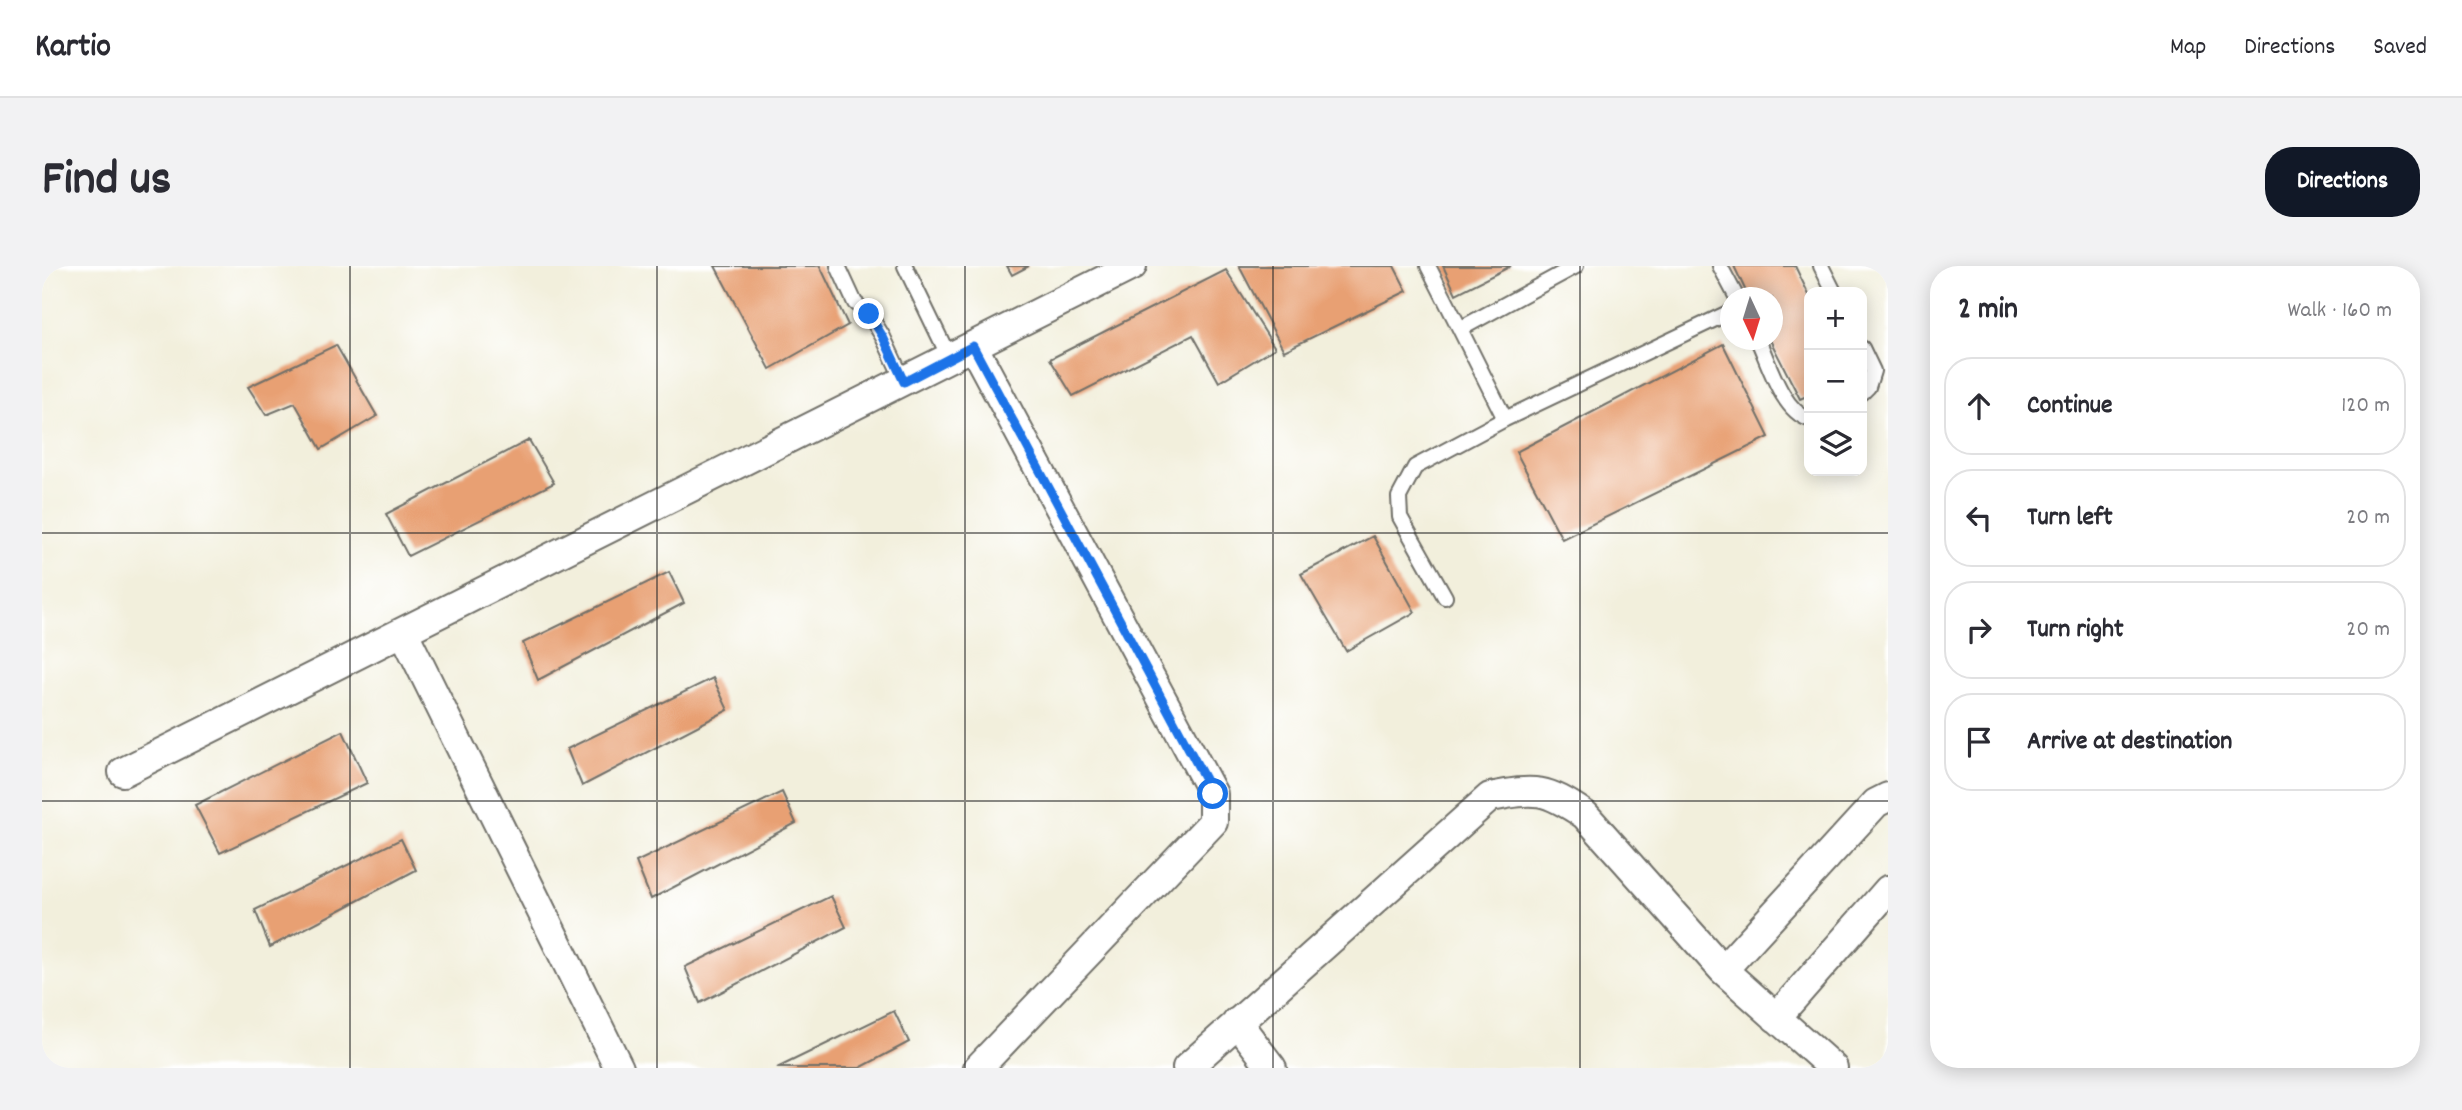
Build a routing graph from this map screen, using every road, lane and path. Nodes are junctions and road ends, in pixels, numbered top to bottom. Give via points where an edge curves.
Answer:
1 (838, 266) edge
2 (905, 266) edge
3 (1132, 266) edge
4 (1428, 266) edge
5 (1576, 266) edge
6 (1720, 266) edge
7 (1821, 266) edge
8 (1731, 287) edge
9 (1832, 287) edge
10 (1720, 317) edge
11 (1460, 329) junction
12 (1763, 350) edge
13 (961, 352) junction
14 (1867, 358) edge
15 (904, 382) junction
16 (1867, 388) edge
17 (1804, 417) edge
18 (1505, 419) junction
19 (1446, 597) dead end
20 (404, 633) junction
21 (123, 772) dead end
22 (1888, 797) edge
23 (1888, 890) edge
24 (1723, 970) junction
25 (1776, 1018) junction
26 (1237, 1022) junction
27 (619, 1068) edge
28 (978, 1068) edge
29 (1187, 1068) edge
30 (1272, 1068) edge
31 (1833, 1068) edge

1 - 15 lane via 855,303 869,314 883,337
2 - 13 lane
3 - 13 street
4 - 11 lane
5 - 11 lane
6 - 8 lane
7 - 9 lane
10 - 18 lane
11 - 18 lane
12 - 17 lane via 1788,402
13 - 15 street
13 - 28 street via 1213,794 1213,822
14 - 16 lane via 1873,370
15 - 20 street
18 - 19 lane via 1415,467 1399,497 1400,517
20 - 21 street
20 - 27 street
22 - 24 street via 1876,803
23 - 25 street
24 - 25 street
24 - 26 street via 1585,815 1560,798 1531,789 1490,797
25 - 31 street
26 - 29 street
26 - 30 street

